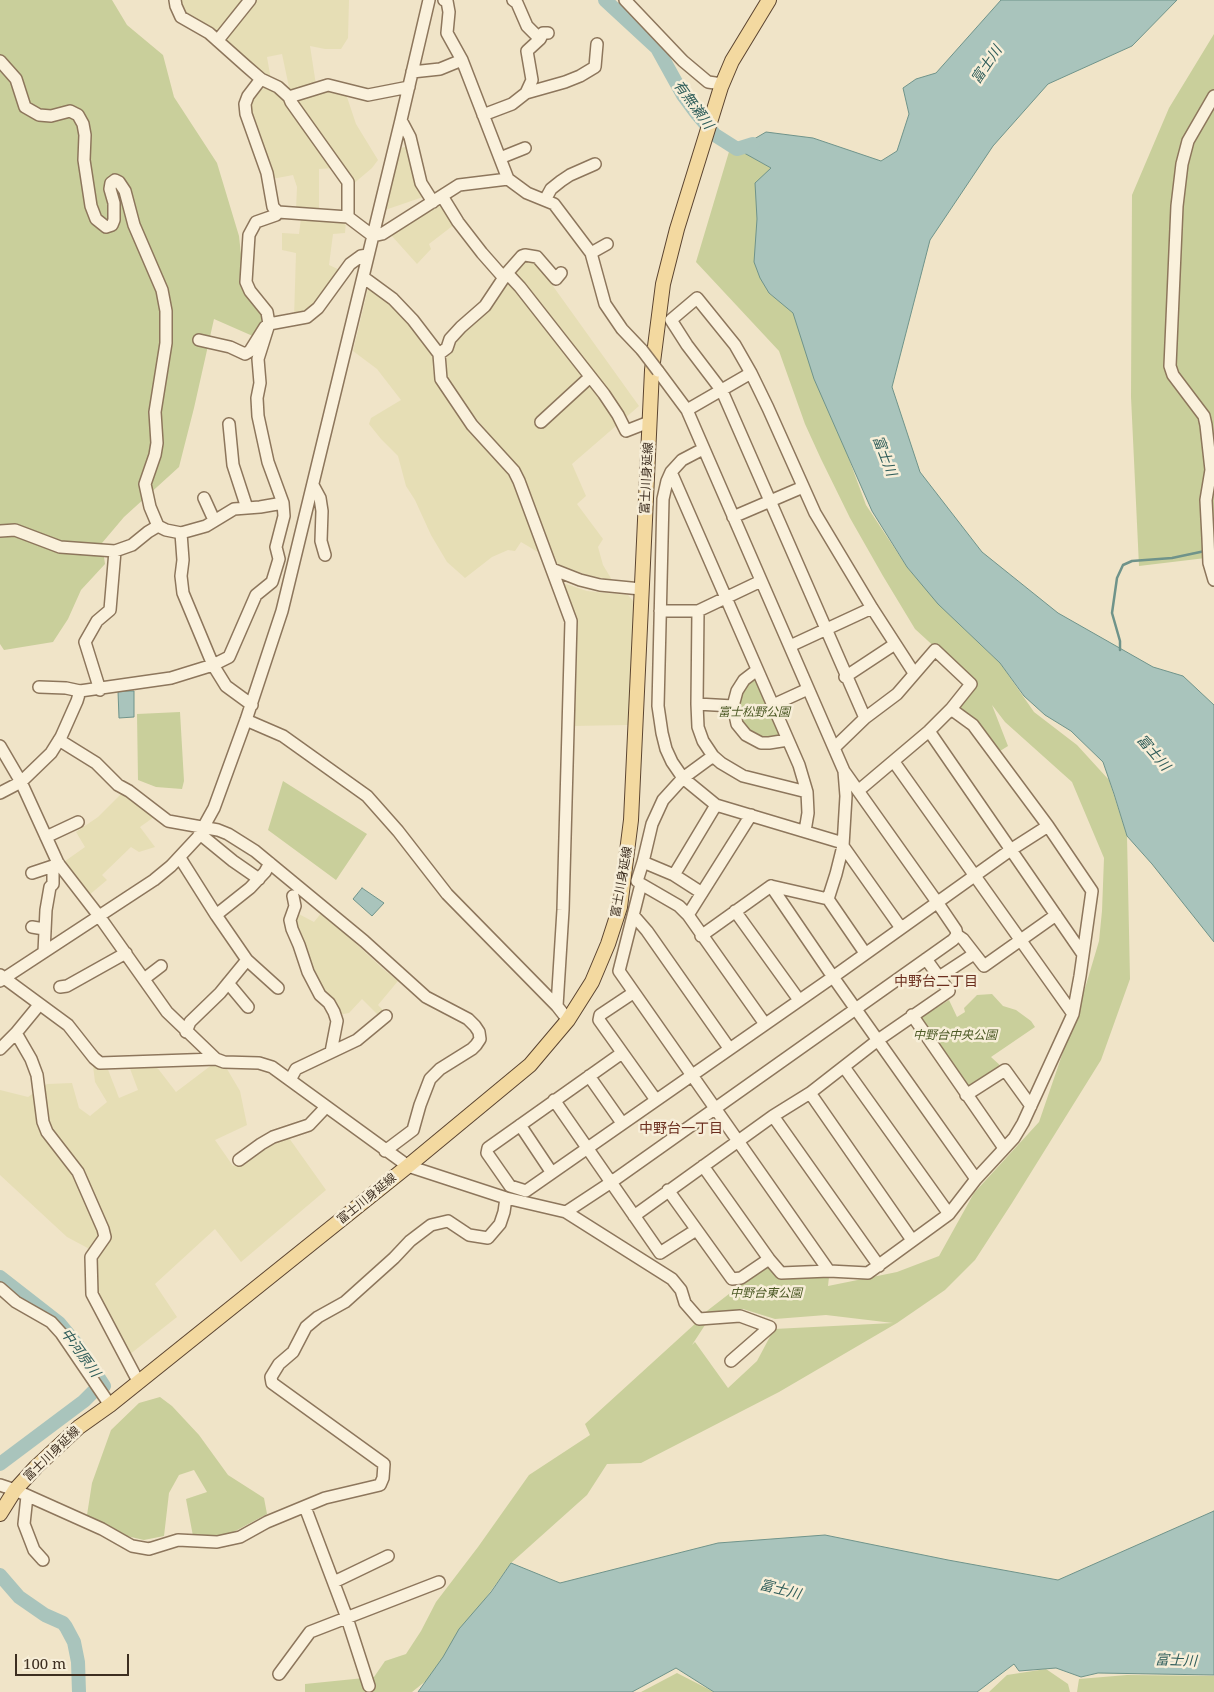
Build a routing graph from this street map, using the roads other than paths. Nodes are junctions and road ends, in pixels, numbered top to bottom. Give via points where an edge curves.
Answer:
1 (175, 0) edge
2 (250, 0) edge
3 (429, 0) edge
4 (444, 0) edge
5 (513, 0) edge
6 (625, 0) edge
7 (769, 0) edge
8 (218, 40) junction
9 (596, 44) dead end
10 (462, 60) junction
11 (0, 61) edge
12 (412, 72) junction
13 (261, 79) junction
14 (721, 86) junction
15 (408, 88) junction
16 (526, 93) junction
17 (1214, 96) edge
18 (289, 97) junction
19 (483, 115) junction
20 (401, 120) junction
21 (525, 148) dead end
22 (500, 158) junction
23 (595, 164) dead end
24 (508, 179) junction
25 (438, 199) junction
26 (545, 200) junction
27 (278, 212) junction
28 (348, 217) junction
29 (373, 236) junction
30 (607, 244) dead end
31 (590, 253) junction
32 (368, 255) junction
33 (561, 273) dead end
34 (506, 276) junction
35 (363, 277) junction
36 (269, 324) junction
37 (199, 340) dead end
38 (439, 354) junction
39 (751, 373) junction
40 (590, 377) junction
41 (722, 392) junction
42 (686, 410) junction
43 (541, 422) dead end
44 (649, 422) junction
45 (229, 424) dead end
46 (703, 448) junction
47 (672, 472) junction
48 (313, 485) junction
49 (803, 487) junction
50 (204, 498) dead end
51 (283, 502) junction
52 (770, 502) junction
53 (246, 508) junction
54 (733, 517) junction
55 (214, 520) junction
56 (158, 526) junction
57 (0, 531) edge
58 (181, 533) junction
59 (116, 551) junction
60 (326, 555) dead end
61 (552, 569) junction
62 (761, 580) junction
63 (1214, 580) edge
64 (642, 589) junction
65 (726, 597) junction
66 (872, 608) junction
67 (660, 611) junction
68 (698, 611) junction
69 (826, 630) junction
70 (895, 644) junction
71 (790, 646) junction
72 (213, 665) junction
73 (757, 670) junction
74 (914, 673) junction
75 (846, 677) junction
76 (39, 687) dead end
77 (100, 690) junction
78 (808, 690) junction
79 (80, 691) junction
80 (252, 704) junction
81 (697, 704) junction
82 (773, 705) junction
83 (733, 706) junction
84 (951, 709) junction
85 (865, 718) junction
86 (246, 720) junction
87 (929, 731) junction
88 (60, 740) junction
89 (788, 740) junction
90 (0, 746) edge
91 (834, 748) junction
92 (713, 756) junction
93 (894, 762) junction
94 (844, 771) junction
95 (683, 778) junction
96 (21, 782) junction
97 (858, 790) junction
98 (807, 792) junction
99 (0, 793) edge
100 (716, 805) junction
101 (751, 815) junction
102 (78, 822) dead end
103 (1048, 826) junction
104 (202, 830) junction
105 (805, 830) junction
106 (46, 838) junction
107 (843, 844) junction
108 (1012, 849) junction
109 (180, 858) junction
110 (270, 862) junction
111 (643, 862) junction
112 (56, 865) junction
113 (32, 873) dead end
114 (674, 875) junction
115 (976, 875) junction
116 (259, 879) junction
117 (637, 880) dead end
118 (211, 881) dead end
119 (771, 886) junction
120 (200, 887) junction
121 (702, 893) junction
122 (293, 896) dead end
123 (828, 899) junction
124 (937, 902) junction
125 (735, 910) junction
126 (216, 914) junction
127 (688, 915) junction
128 (1056, 915) junction
129 (99, 916) junction
130 (634, 916) junction
131 (32, 927) dead end
132 (901, 928) junction
133 (44, 930) junction
134 (957, 935) junction
135 (701, 936) junction
136 (1021, 941) junction
137 (44, 952) junction
138 (865, 953) junction
139 (1082, 953) junction
140 (126, 954) junction
141 (974, 954) junction
142 (926, 959) junction
143 (247, 960) junction
144 (161, 966) dead end
145 (833, 977) junction
146 (939, 977) junction
147 (1, 978) edge
148 (144, 979) junction
149 (228, 983) junction
150 (60, 988) dead end
151 (278, 988) dead end
152 (442, 992) dead end
153 (633, 993) junction
154 (799, 1000) junction
155 (438, 1003) junction
156 (39, 1005) junction
157 (556, 1006) junction
158 (248, 1007) dead end
159 (855, 1009) junction
160 (1073, 1014) junction
161 (912, 1015) junction
162 (386, 1016) dead end
163 (568, 1020) junction
164 (765, 1024) junction
165 (186, 1032) junction
166 (16, 1033) junction
167 (878, 1040) junction
168 (729, 1048) junction
169 (0, 1049) edge
170 (331, 1052) junction
171 (622, 1053) junction
172 (216, 1060) junction
173 (844, 1067) junction
174 (692, 1075) junction
175 (589, 1076) junction
176 (290, 1080) junction
177 (810, 1093) junction
178 (966, 1095) junction
179 (554, 1100) junction
180 (656, 1100) junction
181 (1031, 1106) junction
182 (326, 1107) junction
183 (715, 1108) junction
184 (773, 1116) junction
185 (622, 1123) junction
186 (520, 1125) junction
187 (738, 1142) junction
188 (587, 1148) junction
189 (1004, 1148) junction
190 (385, 1150) junction
191 (239, 1160) dead end
192 (408, 1166) junction
193 (703, 1166) junction
194 (552, 1173) junction
195 (976, 1179) junction
196 (610, 1182) junction
197 (668, 1190) junction
198 (506, 1198) junction
199 (566, 1212) junction
200 (949, 1214) junction
201 (634, 1216) junction
202 (696, 1230) junction
203 (912, 1240) junction
204 (769, 1259) junction
205 (879, 1266) junction
206 (829, 1272) junction
207 (0, 1288) edge
208 (731, 1361) dead end
209 (136, 1378) junction
210 (107, 1402) junction
211 (0, 1485) edge
212 (21, 1493) junction
213 (305, 1506) junction
214 (0, 1514) edge
215 (388, 1556) dead end
216 (43, 1560) dead end
217 (334, 1582) junction
218 (439, 1582) dead end
219 (347, 1618) junction
220 (280, 1674) dead end
221 (368, 1686) dead end

1 - 8 street via 181,17
2 - 8 street
3 - 12 street
4 - 10 street via 447,1 447,33
5 - 16 street via 527,26 544,36 527,51 532,80
6 - 14 street via 683,61 708,82
7 - 14 main road, 富士川身延線 via 732,61
8 - 13 street
9 - 16 street via 595,67 565,82
10 - 12 street via 440,69
10 - 19 street
11 - 56 street via 16,79 25,107 39,115 70,111 78,115 85,135 84,160 90,206 96,219 106,227 112,225 114,203 110,189 111,183 119,182 162,290 166,343 155,412 157,443 145,484
12 - 15 street
13 - 18 street
13 - 27 street via 248,96 246,114 267,173 273,207
14 - 44 main road, 富士川身延線 via 663,284
15 - 18 street via 368,95 328,85
15 - 20 street
16 - 19 street via 512,104
17 - 63 street via 1188,141 1182,164 1177,206 1170,366 1173,375 1204,416 1206,424 1210,470 1206,500 1209,563
18 - 28 street via 348,182
19 - 22 street
20 - 25 street via 410,138 422,183
20 - 29 street
21 - 22 street
22 - 24 street
23 - 26 street via 561,181
24 - 25 street via 458,185
24 - 26 street via 527,193
25 - 29 street via 382,234
25 - 34 street via 482,253
26 - 31 street via 554,204
27 - 28 street
27 - 36 street via 276,216 256,222 249,235 246,282 268,312
28 - 29 street
29 - 32 street
30 - 31 street
31 - 42 street, bridge via 605,304
32 - 35 street
32 - 36 street via 350,264 318,308 307,317
33 - 34 street via 556,279 537,257 525,255
34 - 38 street via 485,306 460,327
34 - 40 street via 520,287
35 - 38 street via 393,299
35 - 48 street
36 - 37 street via 245,354
36 - 51 street via 258,359 258,416 268,462
38 - 61 street via 441,379 472,425 519,481
39 - 41 street
39 - 41 street via 735,345 697,298 671,320
39 - 49 street
40 - 43 street
40 - 44 street via 626,431
41 - 42 street
41 - 52 street
42 - 46 street
44 - 64 main road, 富士川身延線
45 - 53 street via 233,465
46 - 47 street via 682,460
46 - 54 street
47 - 65 street
47 - 67 street via 663,499
48 - 60 street via 324,496 321,542
48 - 80 street via 282,611
49 - 52 street
49 - 66 street
50 - 55 street
51 - 53 street
51 - 72 street via 284,516 276,546 279,559 272,582 256,595 228,657
52 - 54 street
52 - 69 street
53 - 55 street via 234,509
54 - 62 street
55 - 58 street via 206,526
56 - 58 street
56 - 59 street via 132,545
57 - 59 street via 15,530 60,547
58 - 72 street via 183,592
59 - 77 street via 110,610 96,621 85,642
61 - 64 street via 600,585
61 - 157 street via 571,621 563,910
62 - 65 street
62 - 71 street
64 - 163 main road, 富士川身延線 via 632,820 620,907 592,982
65 - 68 street
65 - 73 street
66 - 69 street
66 - 70 street
67 - 68 street
67 - 95 street via 658,706 662,733 672,762
68 - 81 street
69 - 71 street
69 - 75 street
70 - 74 street
70 - 75 street
71 - 78 street
72 - 77 street via 172,678
72 - 80 street via 226,686
73 - 82 street
73 - 83 street via 744,680
74 - 84 street via 935,650 971,684
74 - 85 street via 897,694
75 - 85 street
76 - 79 street
77 - 79 street
78 - 82 street
78 - 91 street
79 - 88 street
80 - 86 street
81 - 83 street
81 - 92 street via 698,727
82 - 89 street
83 - 89 street via 737,724 746,735 761,743
84 - 87 street
84 - 103 street via 974,725
85 - 91 street
86 - 104 street via 214,808
86 - 157 street via 282,736 367,796 447,894
87 - 93 street
87 - 108 street
88 - 96 street via 51,754
88 - 104 street via 96,763 118,785 168,821
89 - 98 street
90 - 96 street
91 - 94 street
92 - 95 street
92 - 98 street via 744,776
93 - 97 street
93 - 115 street
94 - 97 street
94 - 107 street
95 - 100 street
95 - 111 street via 663,800 652,824
96 - 99 street
96 - 106 street
97 - 124 street
98 - 105 street
100 - 101 street
100 - 114 street
101 - 105 street
101 - 121 street
102 - 106 street
103 - 108 street
103 - 139 street via 1092,891
104 - 109 street
104 - 110 street via 228,834
104 - 116 street via 238,865
105 - 107 street
106 - 112 street
107 - 123 street
107 - 132 street
108 - 115 street
108 - 128 street
109 - 120 street
109 - 129 street via 154,880
110 - 116 street
110 - 155 street via 364,940 426,997
111 - 114 street
111 - 117 street
112 - 113 street
112 - 129 street
112 - 133 street
114 - 121 street
115 - 124 street
115 - 136 street
116 - 126 street
118 - 120 street
119 - 123 street
119 - 125 street
119 - 145 street
120 - 126 street
121 - 127 street
122 - 170 street via 292,929 312,980 334,1012 336,1021
123 - 138 street
124 - 132 street
124 - 134 street
125 - 135 street
125 - 154 street
126 - 143 street
127 - 130 street via 679,906 641,884
127 - 135 street
128 - 136 street
128 - 139 street
129 - 137 street
129 - 140 street
130 - 153 street via 619,971
130 - 168 street
131 - 133 street
132 - 138 street
133 - 137 street
134 - 141 street
134 - 142 street
135 - 164 street
136 - 141 street via 984,966
136 - 160 street
137 - 147 street
138 - 145 street
139 - 160 street
140 - 148 street
140 - 150 street
141 - 146 street
142 - 146 street
142 - 159 street
143 - 149 street
143 - 151 street
144 - 148 street
145 - 154 street
145 - 159 street
146 - 161 street via 949,991
147 - 156 street
148 - 165 street
149 - 158 street
149 - 165 street via 190,1022
152 - 155 street
153 - 171 street via 600,1015 599,1020
153 - 174 street
154 - 164 street
155 - 190 street via 468,1019 479,1032 480,1039 472,1049 430,1079 413,1130
156 - 166 street
156 - 172 street via 68,1026 100,1063
157 - 163 street
159 - 167 street
159 - 183 street
160 - 181 street
161 - 167 street
161 - 178 street
162 - 170 street via 357,1040
163 - 192 main road, 富士川身延線 via 530,1065
164 - 168 street
165 - 172 street
166 - 169 street
166 - 209 street via 37,1075 47,1132 78,1172 103,1229 105,1237 91,1257 92,1294
167 - 173 street
167 - 195 street
168 - 174 street
170 - 176 street via 296,1069
171 - 175 street
171 - 180 street
172 - 176 street via 260,1063
173 - 177 street
173 - 200 street
174 - 180 street
174 - 183 street
175 - 179 street
175 - 185 street
176 - 182 street
177 - 184 street
177 - 203 street
178 - 181 street via 1005,1070
178 - 189 street
179 - 186 street
179 - 188 street
180 - 185 street
181 - 189 street via 1014,1138
182 - 190 street
182 - 191 street via 309,1125 274,1137
183 - 187 street
183 - 196 street
184 - 187 street
184 - 205 street
185 - 188 street
186 - 194 street
186 - 194 street via 488,1148 487,1153 510,1186 526,1192
187 - 193 street
187 - 206 street
188 - 194 street
188 - 196 street
189 - 195 street
190 - 192 street
192 - 198 street
192 - 209 main road, 富士川身延線
193 - 197 street
193 - 204 street
195 - 200 street
196 - 199 street
196 - 201 street
197 - 201 street
197 - 202 street
198 - 199 street
198 - 213 street via 500,1224 488,1238 469,1235 448,1220 431,1225 345,1302 306,1327 293,1352 279,1364 271,1377 272,1383 384,1464 380,1485
199 - 208 street via 672,1279 681,1290 685,1303 699,1319 740,1316 770,1328
200 - 203 street
201 - 202 street via 660,1253
202 - 204 street via 732,1279 741,1278
203 - 205 street
204 - 206 street via 781,1273
205 - 206 street via 868,1273
207 - 210 street via 61,1332
209 - 210 main road, 富士川身延線
210 - 212 main road, 富士川身延線 via 36,1467
211 - 212 street
212 - 213 street via 132,1546 149,1549 178,1540 216,1542 240,1537
212 - 214 main road, 富士川身延線
212 - 216 street via 24,1524 34,1550
213 - 217 street
215 - 217 street
217 - 219 street
218 - 219 street
219 - 220 street via 310,1632
219 - 221 street

